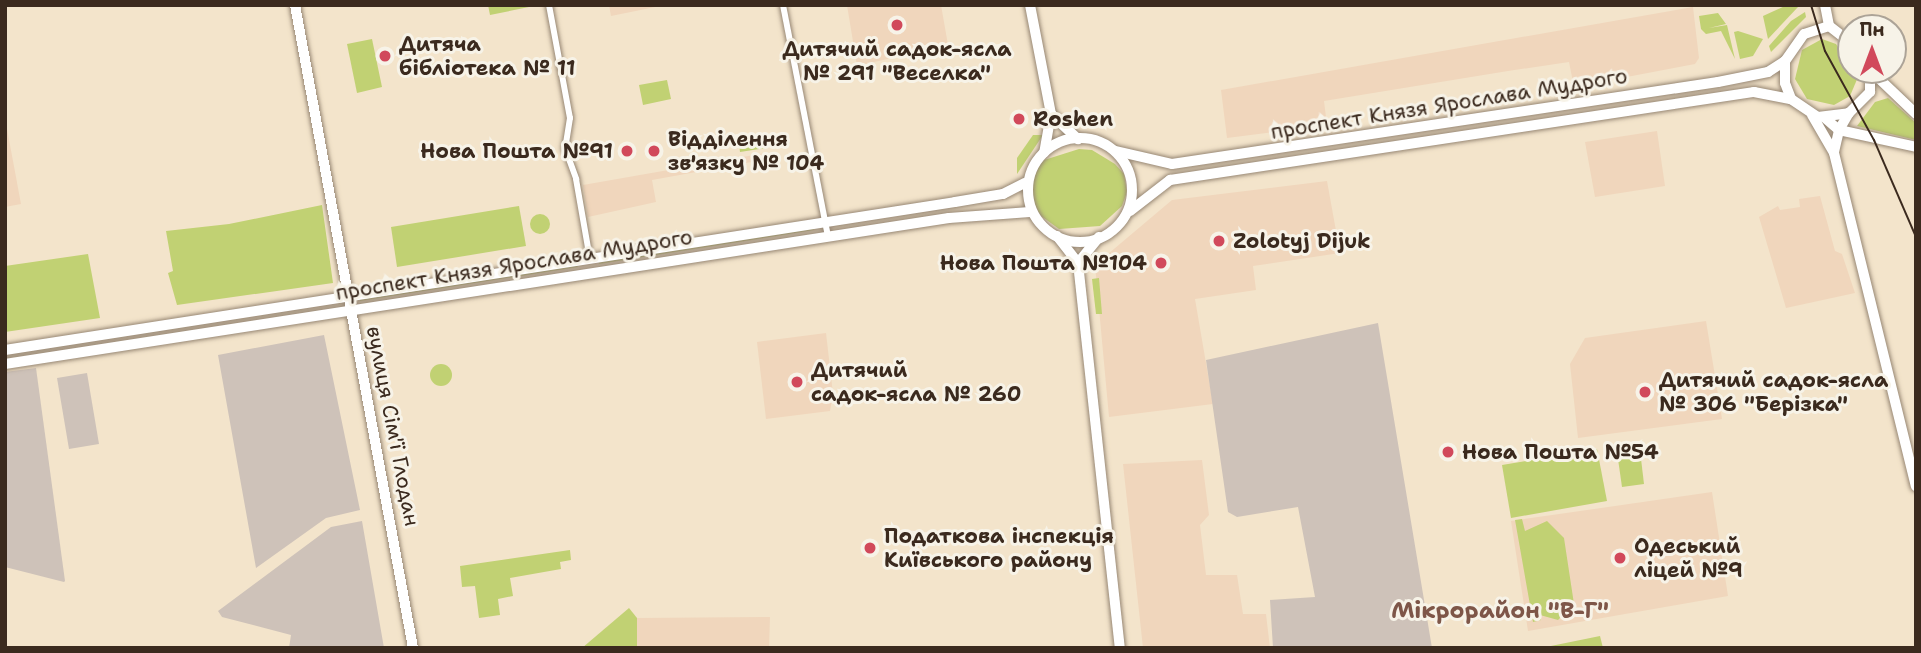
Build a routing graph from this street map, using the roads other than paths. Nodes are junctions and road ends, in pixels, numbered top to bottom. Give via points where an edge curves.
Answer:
1 (295, 5) edge
2 (549, 5) edge
3 (783, 5) edge
4 (1030, 5) edge
5 (1825, 5) edge
6 (1829, 26) junction
7 (1837, 32) edge
8 (1784, 61) junction
9 (1870, 84) edge
10 (1885, 84) edge
11 (1791, 99) junction
12 (1849, 113) junction
13 (1051, 114) junction
14 (1916, 114) edge
15 (1812, 115) junction
16 (1825, 118) junction
17 (1839, 130) junction
18 (1078, 139) junction
19 (1916, 147) edge
20 (1116, 151) junction
21 (1044, 152) junction
22 (1834, 153) junction
23 (1025, 183) junction
24 (1130, 211) junction
25 (1030, 212) junction
26 (824, 222) junction
27 (1057, 236) junction
28 (828, 237) junction
29 (1099, 237) junction
30 (590, 259) junction
31 (1078, 263) junction
32 (592, 273) junction
33 (348, 296) junction
34 (350, 309) junction
35 (5, 350) edge
36 (5, 364) edge
37 (1916, 486) edge
38 (413, 648) edge
39 (1120, 648) edge

1 - 33 main road, вулиця Сім'ї Глодан
2 - 30 street via 569,118 565,148 576,179
3 - 26 street
4 - 13 main road
5 - 6 main road
6 - 7 main road
6 - 8 main road via 1804,34
8 - 11 main road via 1784,83
8 - 20 main road, проспект Князя Ярослава Мудрого via 1768,72 1718,82 1172,164
9 - 12 main road via 1870,92
10 - 14 main road
11 - 15 main road
11 - 24 main road, проспект Князя Ярослава Мудрого via 1754,92 1170,180
12 - 16 main road
12 - 17 main road
13 - 18 main road
13 - 21 main road
15 - 16 main road
15 - 22 main road
16 - 17 main road
17 - 19 main road
17 - 22 main road
18 - 20 main road
18 - 21 main road
20 - 24 main road via 1131,168
21 - 23 main road via 1032,164
22 - 37 main road
23 - 25 main road
23 - 26 main road, проспект Князя Ярослава Мудрого via 1003,194
24 - 29 main road
25 - 27 main road
25 - 28 main road, проспект Князя Ярослава Мудрого via 1006,211
26 - 28 street
26 - 30 main road, проспект Князя Ярослава Мудрого
27 - 29 main road
27 - 31 main road
28 - 32 main road, проспект Князя Ярослава Мудрого
29 - 31 main road
30 - 32 main road
30 - 33 main road, проспект Князя Ярослава Мудрого
31 - 39 main road
32 - 34 main road, проспект Князя Ярослава Мудрого
33 - 34 main road, вулиця Сім'ї Глодан
33 - 35 main road, проспект Князя Ярослава Мудрого
34 - 36 main road, проспект Князя Ярослава Мудрого
34 - 38 main road, вулиця Сім'ї Глодан

